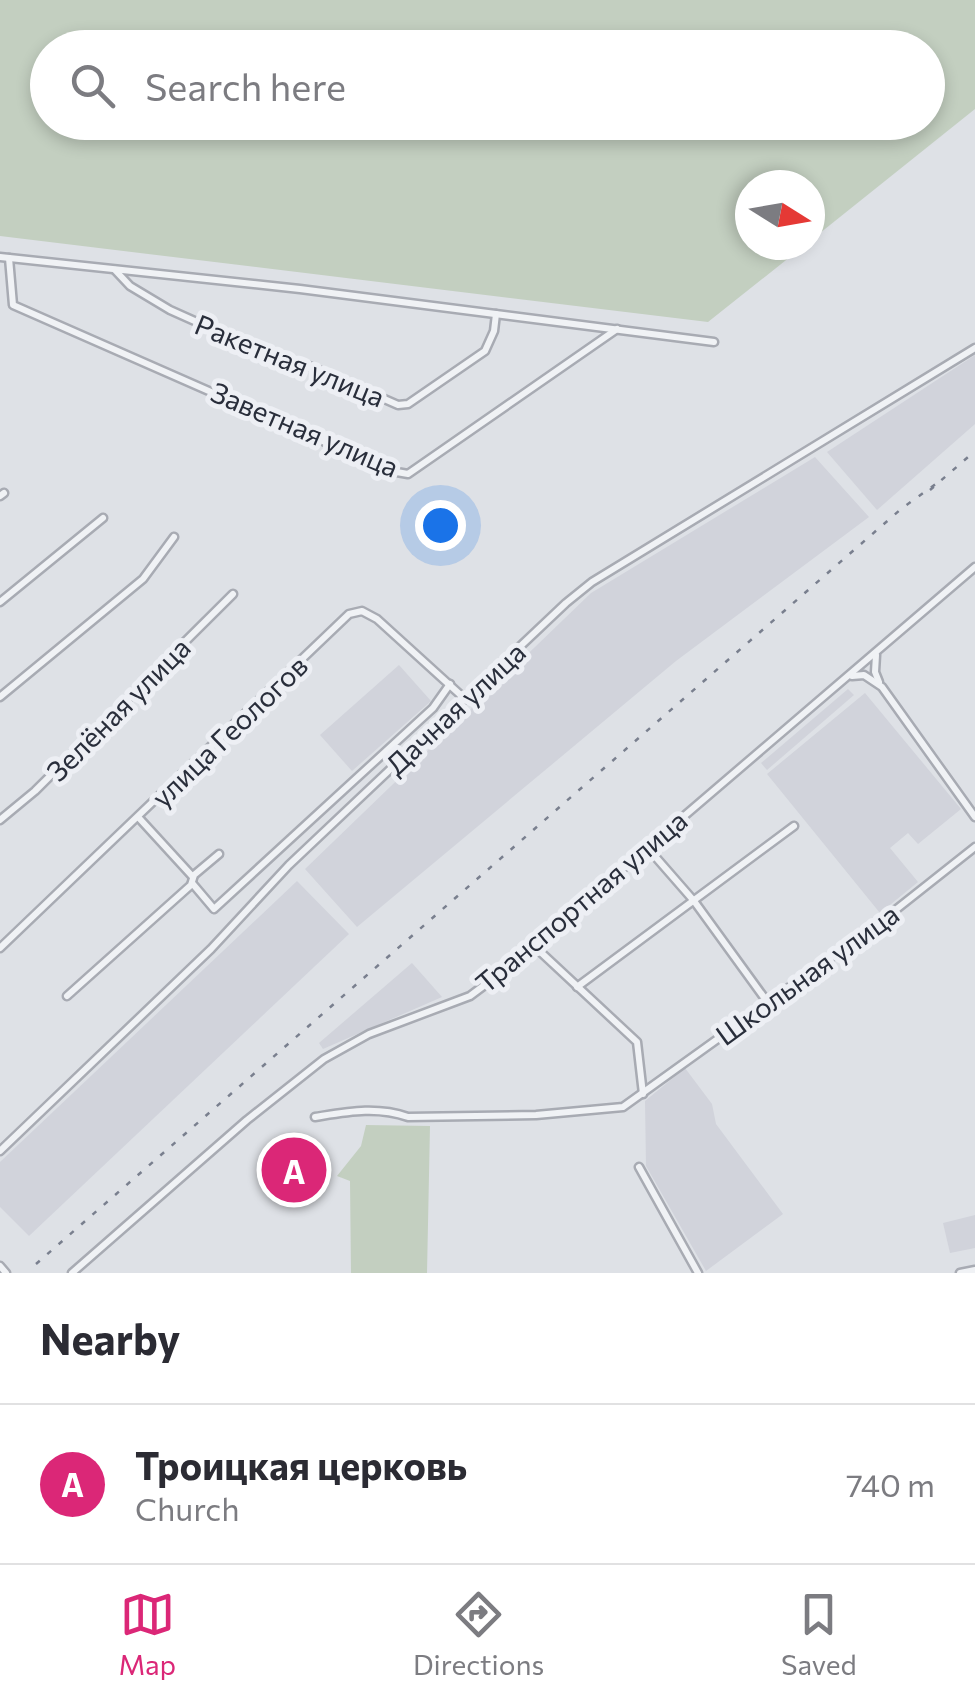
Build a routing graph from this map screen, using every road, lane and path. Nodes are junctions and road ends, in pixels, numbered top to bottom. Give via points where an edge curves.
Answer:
1 (4, 257) edge
2 (115, 269) junction
3 (496, 314) junction
4 (618, 329) junction
5 (714, 342) dead end
6 (975, 348) edge
7 (103, 518) dead end
8 (174, 537) dead end
9 (975, 567) edge
10 (233, 594) dead end
11 (0, 602) edge
12 (876, 653) junction
13 (846, 677) junction
14 (450, 684) junction
15 (882, 688) junction
16 (0, 697) edge
17 (466, 699) junction
18 (975, 817) edge
19 (139, 818) junction
20 (0, 820) edge
21 (794, 826) dead end
22 (646, 846) junction
23 (975, 847) edge
24 (220, 854) dead end
25 (193, 880) junction
26 (694, 901) junction
27 (533, 945) junction
28 (0, 948) edge
29 (578, 986) junction
30 (66, 996) dead end
31 (768, 1003) junction
32 (641, 1097) junction
33 (315, 1117) dead end
34 (0, 1151) edge
35 (639, 1167) dead end
36 (0, 1266) edge
37 (975, 1270) edge
38 (6, 1273) edge
39 (72, 1273) edge
40 (698, 1273) edge
41 (960, 1273) edge

1 - 2 street, Ракетная улица
1 - 4 street, Заветная улица via 13,306 408,474
2 - 3 street, Ракетная улица
2 - 3 street, Ракетная улица via 170,310 398,405 485,351
3 - 4 street, Ракетная улица
4 - 5 street, Ракетная улица
6 - 17 street, Дачная улица via 592,582
7 - 11 street
8 - 16 street via 143,578
9 - 12 street, Транспортная улица
10 - 20 street, Зелёная улица
12 - 13 street, Транспортная улица
12 - 15 street
13 - 15 street via 864,676
13 - 22 street, Транспортная улица
14 - 17 street, улица Геологов
14 - 19 street, улица Геологов via 378,619 362,611 349,614
14 - 25 street via 433,708 214,909
15 - 18 street
17 - 34 street, Дачная улица
19 - 25 street
19 - 28 street, улица Геологов
21 - 26 street
22 - 26 street
22 - 27 street, Транспортная улица
23 - 31 street, Школьная улица
24 - 25 street
25 - 30 street
26 - 29 street
26 - 31 street
27 - 29 street
27 - 39 street, Транспортная улица via 470,996 369,1034 324,1059
29 - 32 street via 637,1042
31 - 32 street, Школьная улица
32 - 33 street via 608,1110 554,1114 408,1117 360,1110
35 - 40 street
36 - 38 street
37 - 41 street

